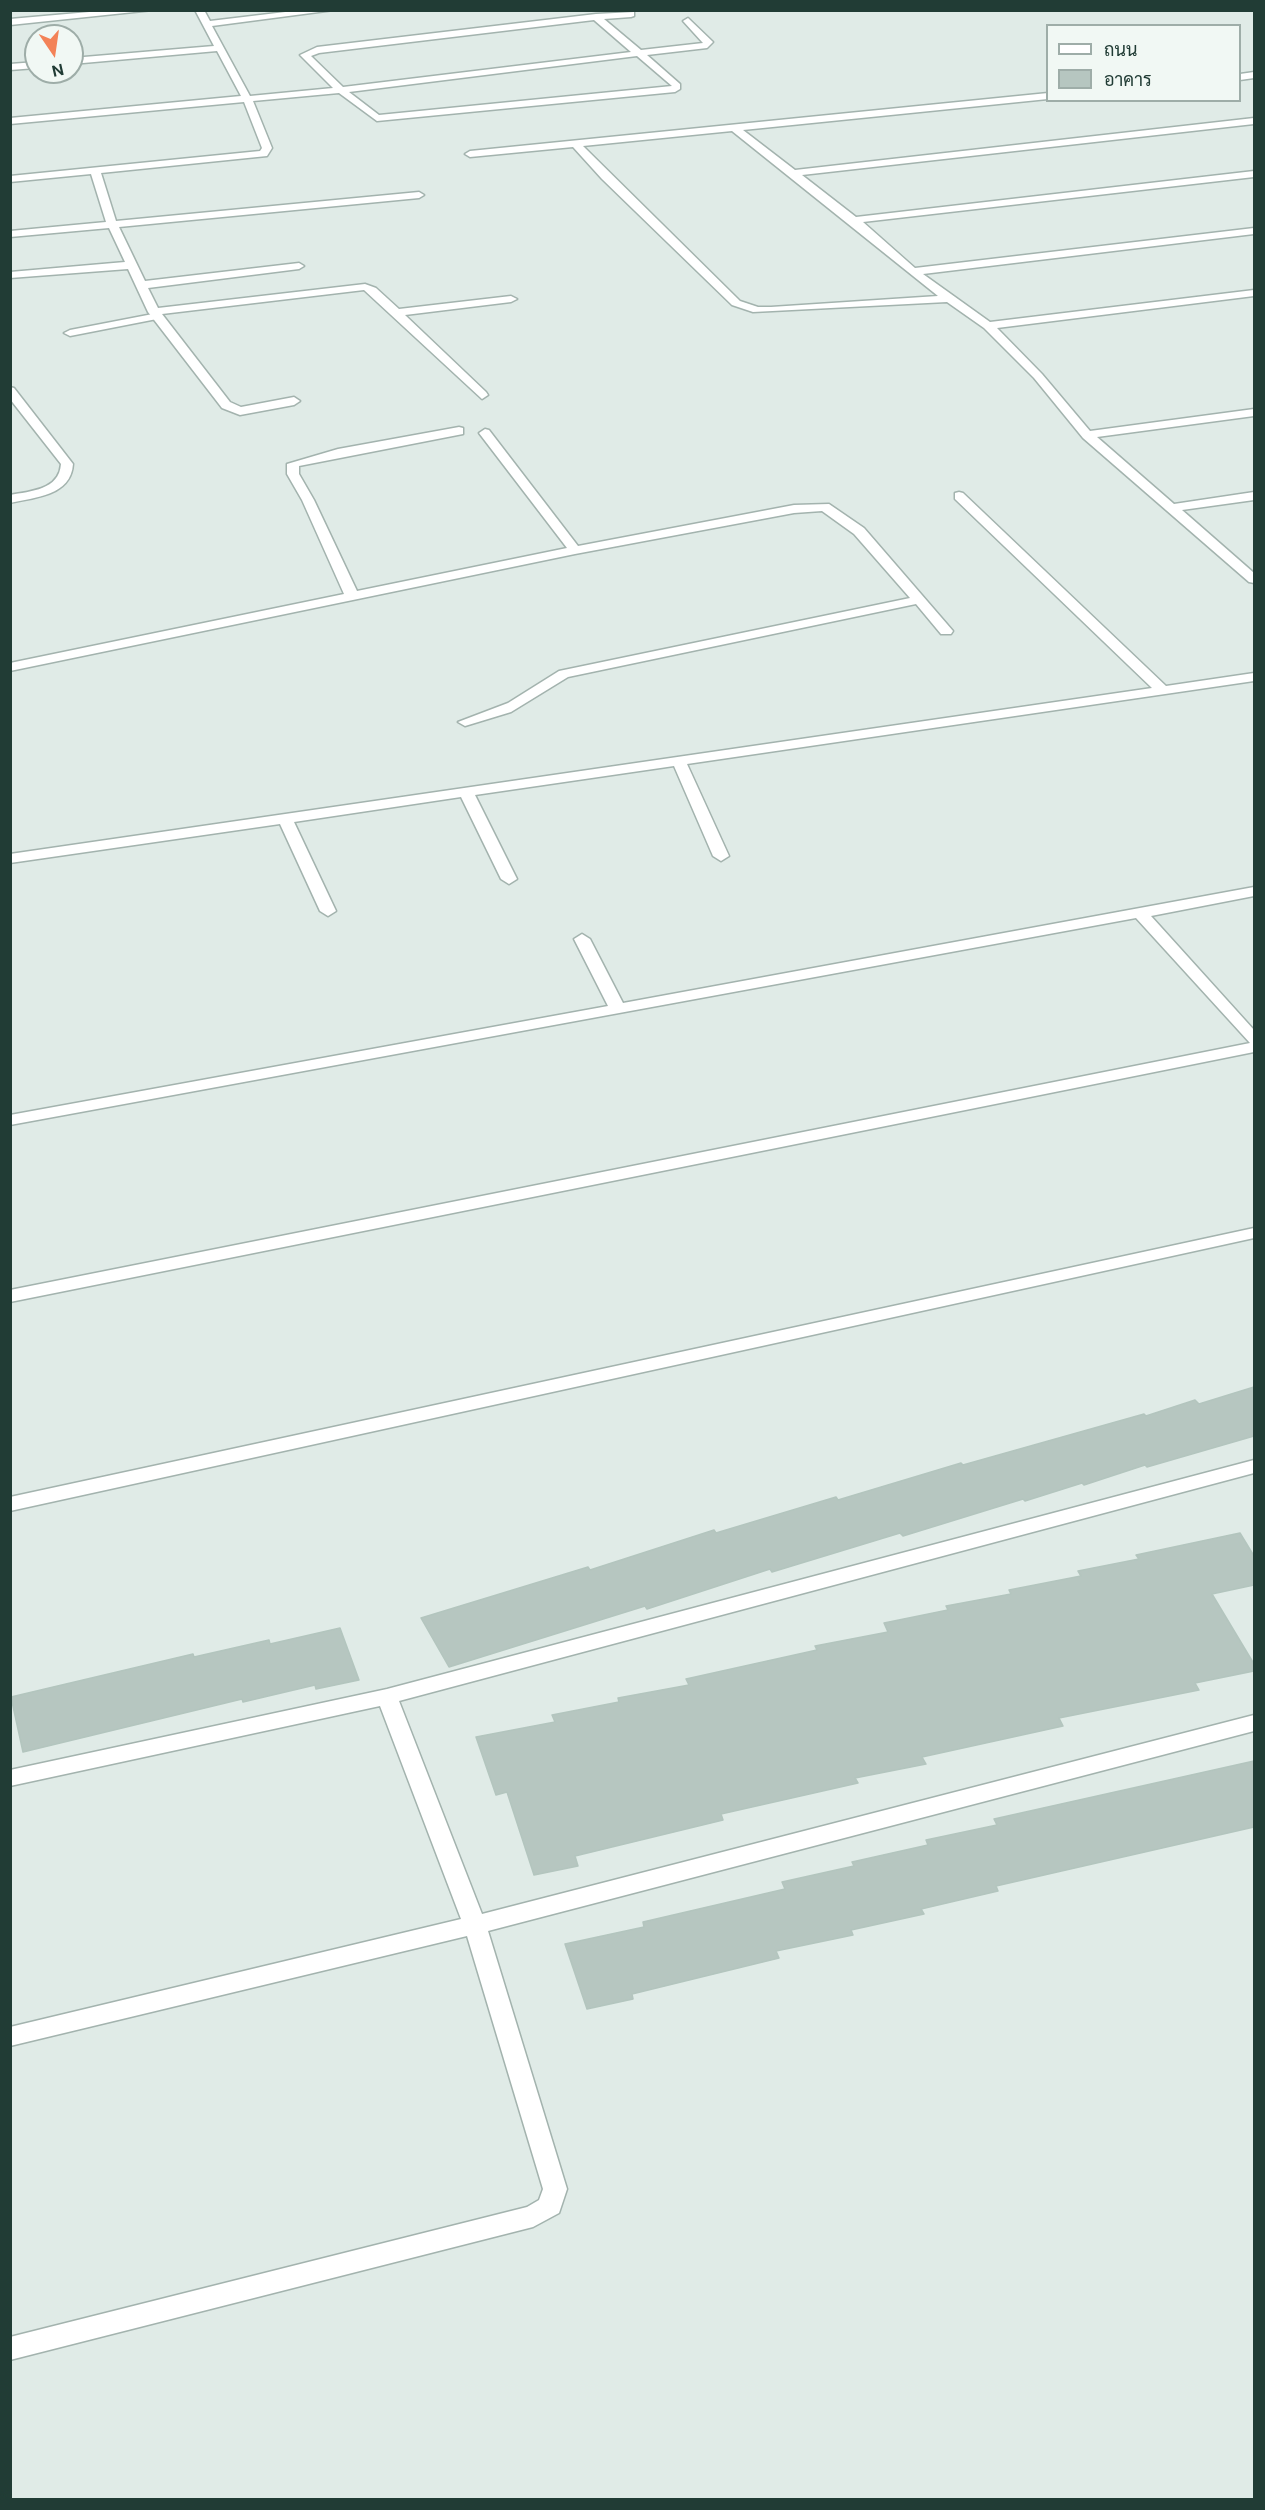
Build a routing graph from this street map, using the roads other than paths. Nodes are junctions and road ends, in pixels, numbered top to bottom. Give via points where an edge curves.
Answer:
1 (149, 10) edge
2 (199, 10) edge
3 (330, 10) edge
4 (631, 14) dead end
5 (596, 18) junction
6 (688, 21) dead end
7 (10, 22) edge
8 (209, 24) junction
9 (222, 48) junction
10 (639, 54) junction
11 (84, 61) edge
12 (341, 90) junction
13 (1046, 96) edge
14 (248, 100) junction
15 (10, 121) edge
16 (1254, 121) edge
17 (734, 127) junction
18 (576, 144) junction
19 (470, 154) dead end
20 (95, 171) junction
21 (793, 173) junction
22 (1254, 174) edge
23 (10, 179) edge
24 (419, 195) dead end
25 (854, 220) junction
26 (112, 224) junction
27 (1254, 231) edge
28 (10, 234) edge
29 (132, 265) junction
30 (299, 266) dead end
31 (913, 272) junction
32 (10, 275) edge
33 (142, 285) junction
34 (1254, 293) edge
35 (951, 298) junction
36 (511, 299) dead end
37 (397, 313) junction
38 (156, 314) junction
39 (988, 326) junction
40 (70, 333) dead end
41 (10, 390) edge
42 (482, 395) dead end
43 (294, 401) dead end
44 (1254, 412) edge
45 (459, 430) dead end
46 (485, 433) dead end
47 (1087, 435) junction
48 (959, 496) dead end
49 (1254, 496) edge
50 (10, 499) edge
51 (1172, 508) junction
52 (575, 550) junction
53 (1254, 579) edge
54 (353, 598) junction
55 (918, 600) junction
56 (946, 631) dead end
57 (10, 667) edge
58 (1254, 677) edge
59 (1163, 691) junction
60 (465, 722) dead end
61 (679, 762) junction
62 (466, 793) junction
63 (285, 819) junction
64 (721, 856) dead end
65 (10, 859) edge
66 (509, 879) dead end
67 (1254, 892) edge
68 (328, 911) dead end
69 (1141, 914) junction
70 (582, 939) dead end
71 (618, 1009) junction
72 (1254, 1039) edge
73 (1254, 1047) edge
74 (10, 1120) edge
75 (1254, 1233) edge
76 (10, 1296) edge
77 (1254, 1467) edge
78 (10, 1504) edge
79 (387, 1698) junction
80 (1254, 1723) edge
81 (10, 1778) edge
82 (475, 1925) junction
83 (10, 2037) edge
84 (10, 2349) edge

1 - 7 street
2 - 8 street
3 - 8 street
4 - 5 street
5 - 10 street
5 - 12 street via 317,50 305,55
6 - 10 street via 707,45
8 - 9 street
9 - 11 street
9 - 14 street
10 - 12 street
10 - 12 street via 677,86 675,89 386,119 371,115
12 - 14 street
13 - 17 street
14 - 15 street
14 - 20 street via 267,148 263,154
16 - 21 street
17 - 18 street
17 - 21 street
18 - 19 street
18 - 35 street via 736,303 771,310
20 - 23 street
20 - 26 street
21 - 25 street
22 - 25 street
24 - 26 street
25 - 31 street
26 - 28 street
26 - 29 street
27 - 31 street
29 - 32 street
29 - 33 street
30 - 33 street
31 - 35 street
33 - 38 street
34 - 39 street
35 - 39 street
36 - 37 street
37 - 38 street via 365,287
37 - 42 street
38 - 40 street
38 - 43 street via 226,405 240,411
39 - 47 street via 1038,376
41 - 50 street via 67,464 68,476 49,489
44 - 47 street
45 - 54 street via 293,464 293,474
46 - 52 street
47 - 51 street
48 - 59 street
49 - 51 street
51 - 53 street
52 - 54 street
52 - 55 street via 794,509 825,507 859,531
54 - 57 street
55 - 56 street
55 - 60 street via 564,674 547,680 502,711
58 - 59 street
59 - 61 street
61 - 62 street
61 - 64 street
62 - 63 street
62 - 66 street
63 - 65 street
63 - 68 street
67 - 69 street
69 - 71 street
69 - 72 street
70 - 71 street
71 - 74 street
73 - 76 street
75 - 78 street
77 - 79 street
79 - 81 street
79 - 82 street
80 - 82 street
82 - 83 street
82 - 84 street via 555,2189 550,2206 533,2216

